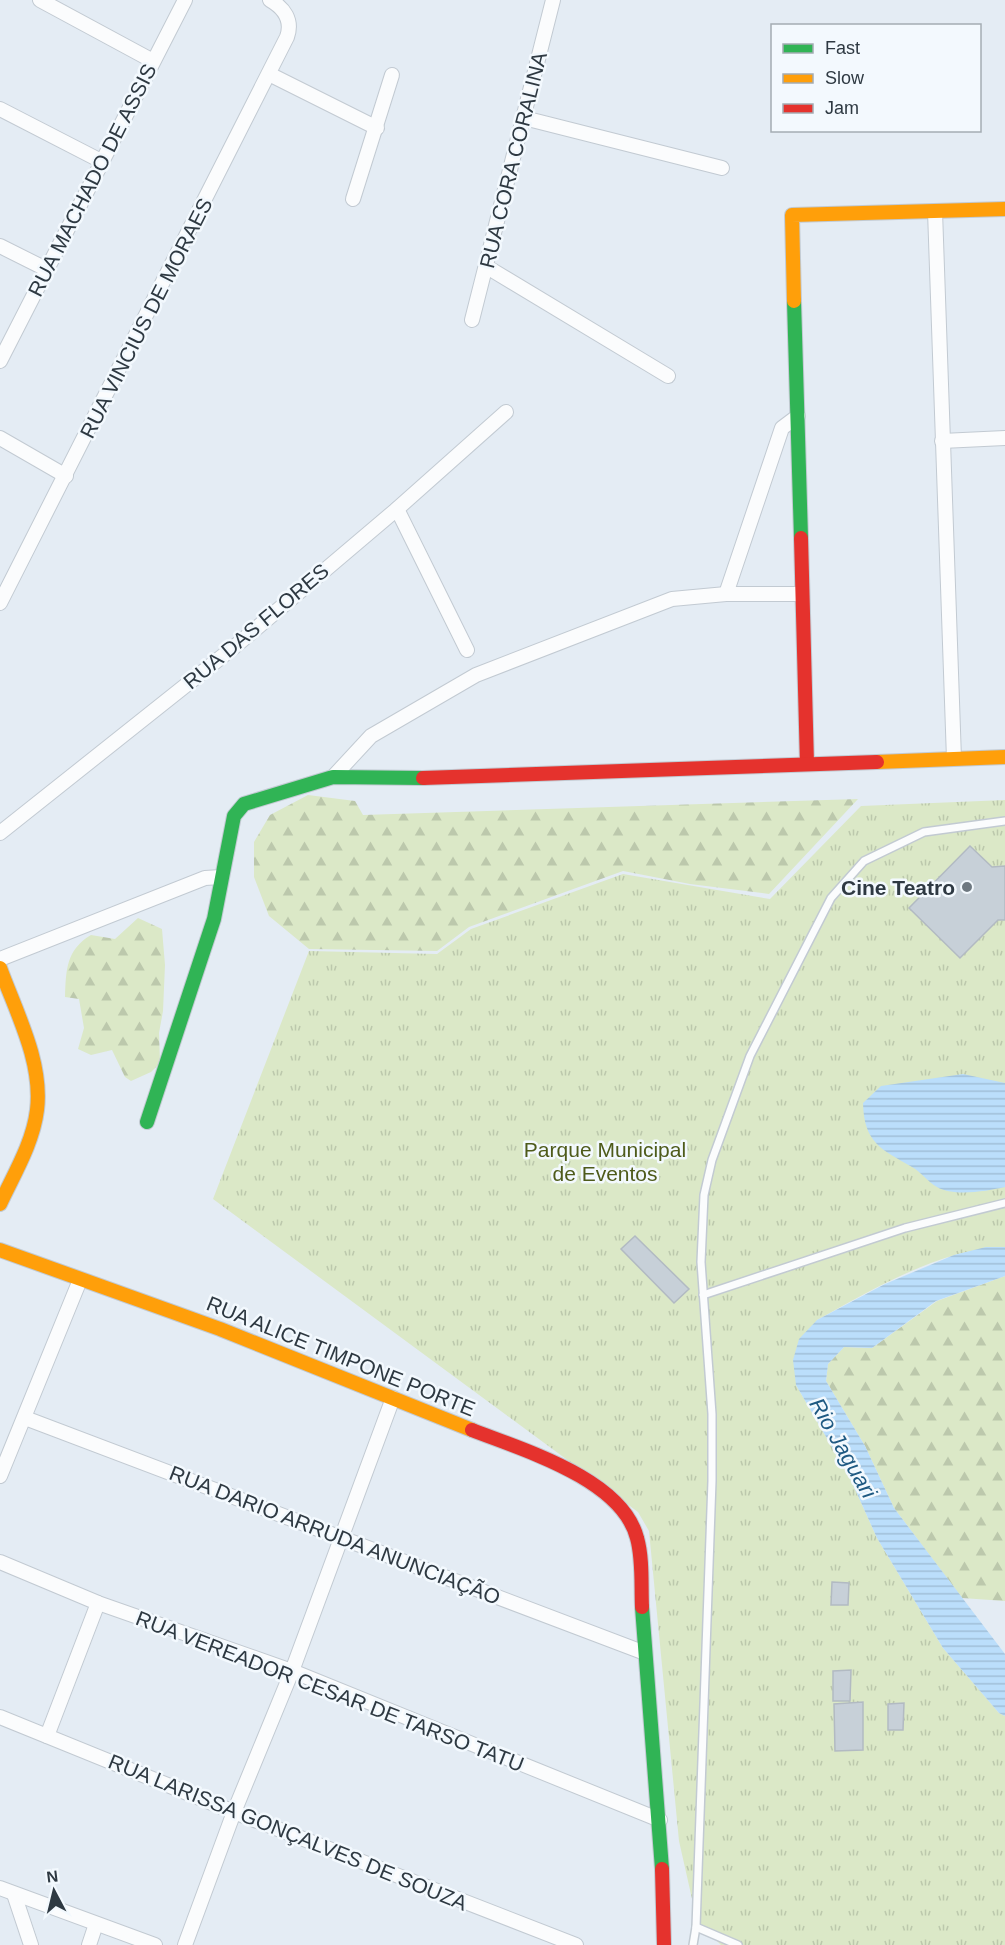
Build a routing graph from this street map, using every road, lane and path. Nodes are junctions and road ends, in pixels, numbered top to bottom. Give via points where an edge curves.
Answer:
1 (39, 0) edge
2 (185, 0) edge
3 (270, 0) edge
4 (553, 0) edge
5 (153, 61) junction
6 (269, 74) junction
7 (392, 75) dead end
8 (0, 109) edge
9 (524, 118) junction
10 (377, 128) junction
11 (102, 162) junction
12 (722, 168) dead end
13 (354, 199) dead end
14 (1005, 209) edge
15 (935, 211) junction
16 (0, 246) edge
17 (487, 267) junction
18 (46, 269) junction
19 (472, 320) dead end
20 (0, 361) edge
21 (668, 376) dead end
22 (506, 412) dead end
23 (798, 416) junction
24 (0, 438) edge
25 (1005, 438) edge
26 (942, 441) junction
27 (66, 476) junction
28 (397, 509) junction
29 (726, 594) junction
30 (802, 594) junction
31 (0, 603) edge
32 (467, 650) dead end
33 (1005, 758) edge
34 (954, 759) junction
35 (807, 765) junction
36 (333, 777) junction
37 (1005, 821) edge
38 (0, 833) edge
39 (221, 878) junction
40 (0, 959) edge
41 (0, 968) edge
42 (147, 1122) dead end
43 (1005, 1203) edge
44 (0, 1204) edge
45 (0, 1250) edge
46 (80, 1280) junction
47 (704, 1295) junction
48 (393, 1398) junction
49 (25, 1418) junction
50 (0, 1476) edge
51 (341, 1538) junction
52 (0, 1562) edge
53 (98, 1603) junction
54 (645, 1653) junction
55 (292, 1671) junction
56 (0, 1717) edge
57 (47, 1736) junction
58 (234, 1812) junction
59 (660, 1820) junction
60 (0, 1888) edge
61 (14, 1894) junction
62 (96, 1924) junction
63 (696, 1927) junction
64 (32, 1945) edge
65 (88, 1945) edge
66 (155, 1945) edge
67 (185, 1945) edge
68 (576, 1945) edge
69 (664, 1945) edge
70 (693, 1945) edge
71 (738, 1945) edge

1 - 5 street
2 - 5 street, RUA MACHADO DE ASSIS
3 - 6 street, RUA VINCIUS DE MORAES via 285,12 289,31
4 - 9 street, RUA CORA CORALINA
5 - 11 street, RUA MACHADO DE ASSIS
6 - 10 street
6 - 27 street, RUA VINCIUS DE MORAES
7 - 10 street
8 - 11 street
9 - 12 street
9 - 17 street, RUA CORA CORALINA
10 - 13 street
11 - 18 street, RUA MACHADO DE ASSIS
14 - 15 street
15 - 23 street via 792,215
15 - 26 street
16 - 18 street
17 - 19 street, RUA CORA CORALINA
17 - 21 street
18 - 20 street, RUA MACHADO DE ASSIS
22 - 28 street, RUA DAS FLORES
23 - 29 street via 783,428
23 - 30 street
24 - 27 street
25 - 26 street
26 - 34 street
27 - 31 street, RUA VINCIUS DE MORAES
28 - 32 street
28 - 38 street, RUA DAS FLORES via 238,643
29 - 30 street
29 - 36 street via 672,599 476,675 372,736
30 - 35 street
33 - 34 street
34 - 35 street
35 - 36 street via 394,779
36 - 39 street via 244,804 234,816
37 - 47 lane via 924,832 864,861 831,898 750,1056 712,1160 704,1195
39 - 40 street via 205,878
39 - 42 street via 214,919
41 - 44 street via 30,1057 38,1096 28,1141
43 - 47 lane via 905,1228
45 - 46 street, RUA ALICE TIMPONE PORTE
46 - 48 street, RUA ALICE TIMPONE PORTE via 220,1329
46 - 49 street
47 - 63 lane via 712,1404 712,1481
48 - 51 street
48 - 54 street, RUA ALICE TIMPONE PORTE via 554,1463 625,1509 635,1523 639,1540
49 - 50 street
49 - 51 street, RUA DARIO ARRUDA ANUNCIAÇÃO
51 - 54 street, RUA DARIO ARRUDA ANUNCIAÇÃO
51 - 55 street
52 - 53 street, RUA VEREADOR CESAR DE TARSO TATU
53 - 55 street, RUA VEREADOR CESAR DE TARSO TATU
53 - 57 street
54 - 59 street, RUA ALICE TIMPONE PORTE
55 - 58 street
55 - 59 street, RUA VEREADOR CESAR DE TARSO TATU
56 - 57 street, RUA LARISSA GONÇALVES DE SOUZA
57 - 58 street, RUA LARISSA GONÇALVES DE SOUZA
58 - 67 street
58 - 68 street, RUA LARISSA GONÇALVES DE SOUZA
59 - 69 street, RUA ALICE TIMPONE PORTE
60 - 61 street
61 - 62 street
61 - 64 street
62 - 65 street
62 - 66 street
63 - 70 lane
63 - 71 lane

